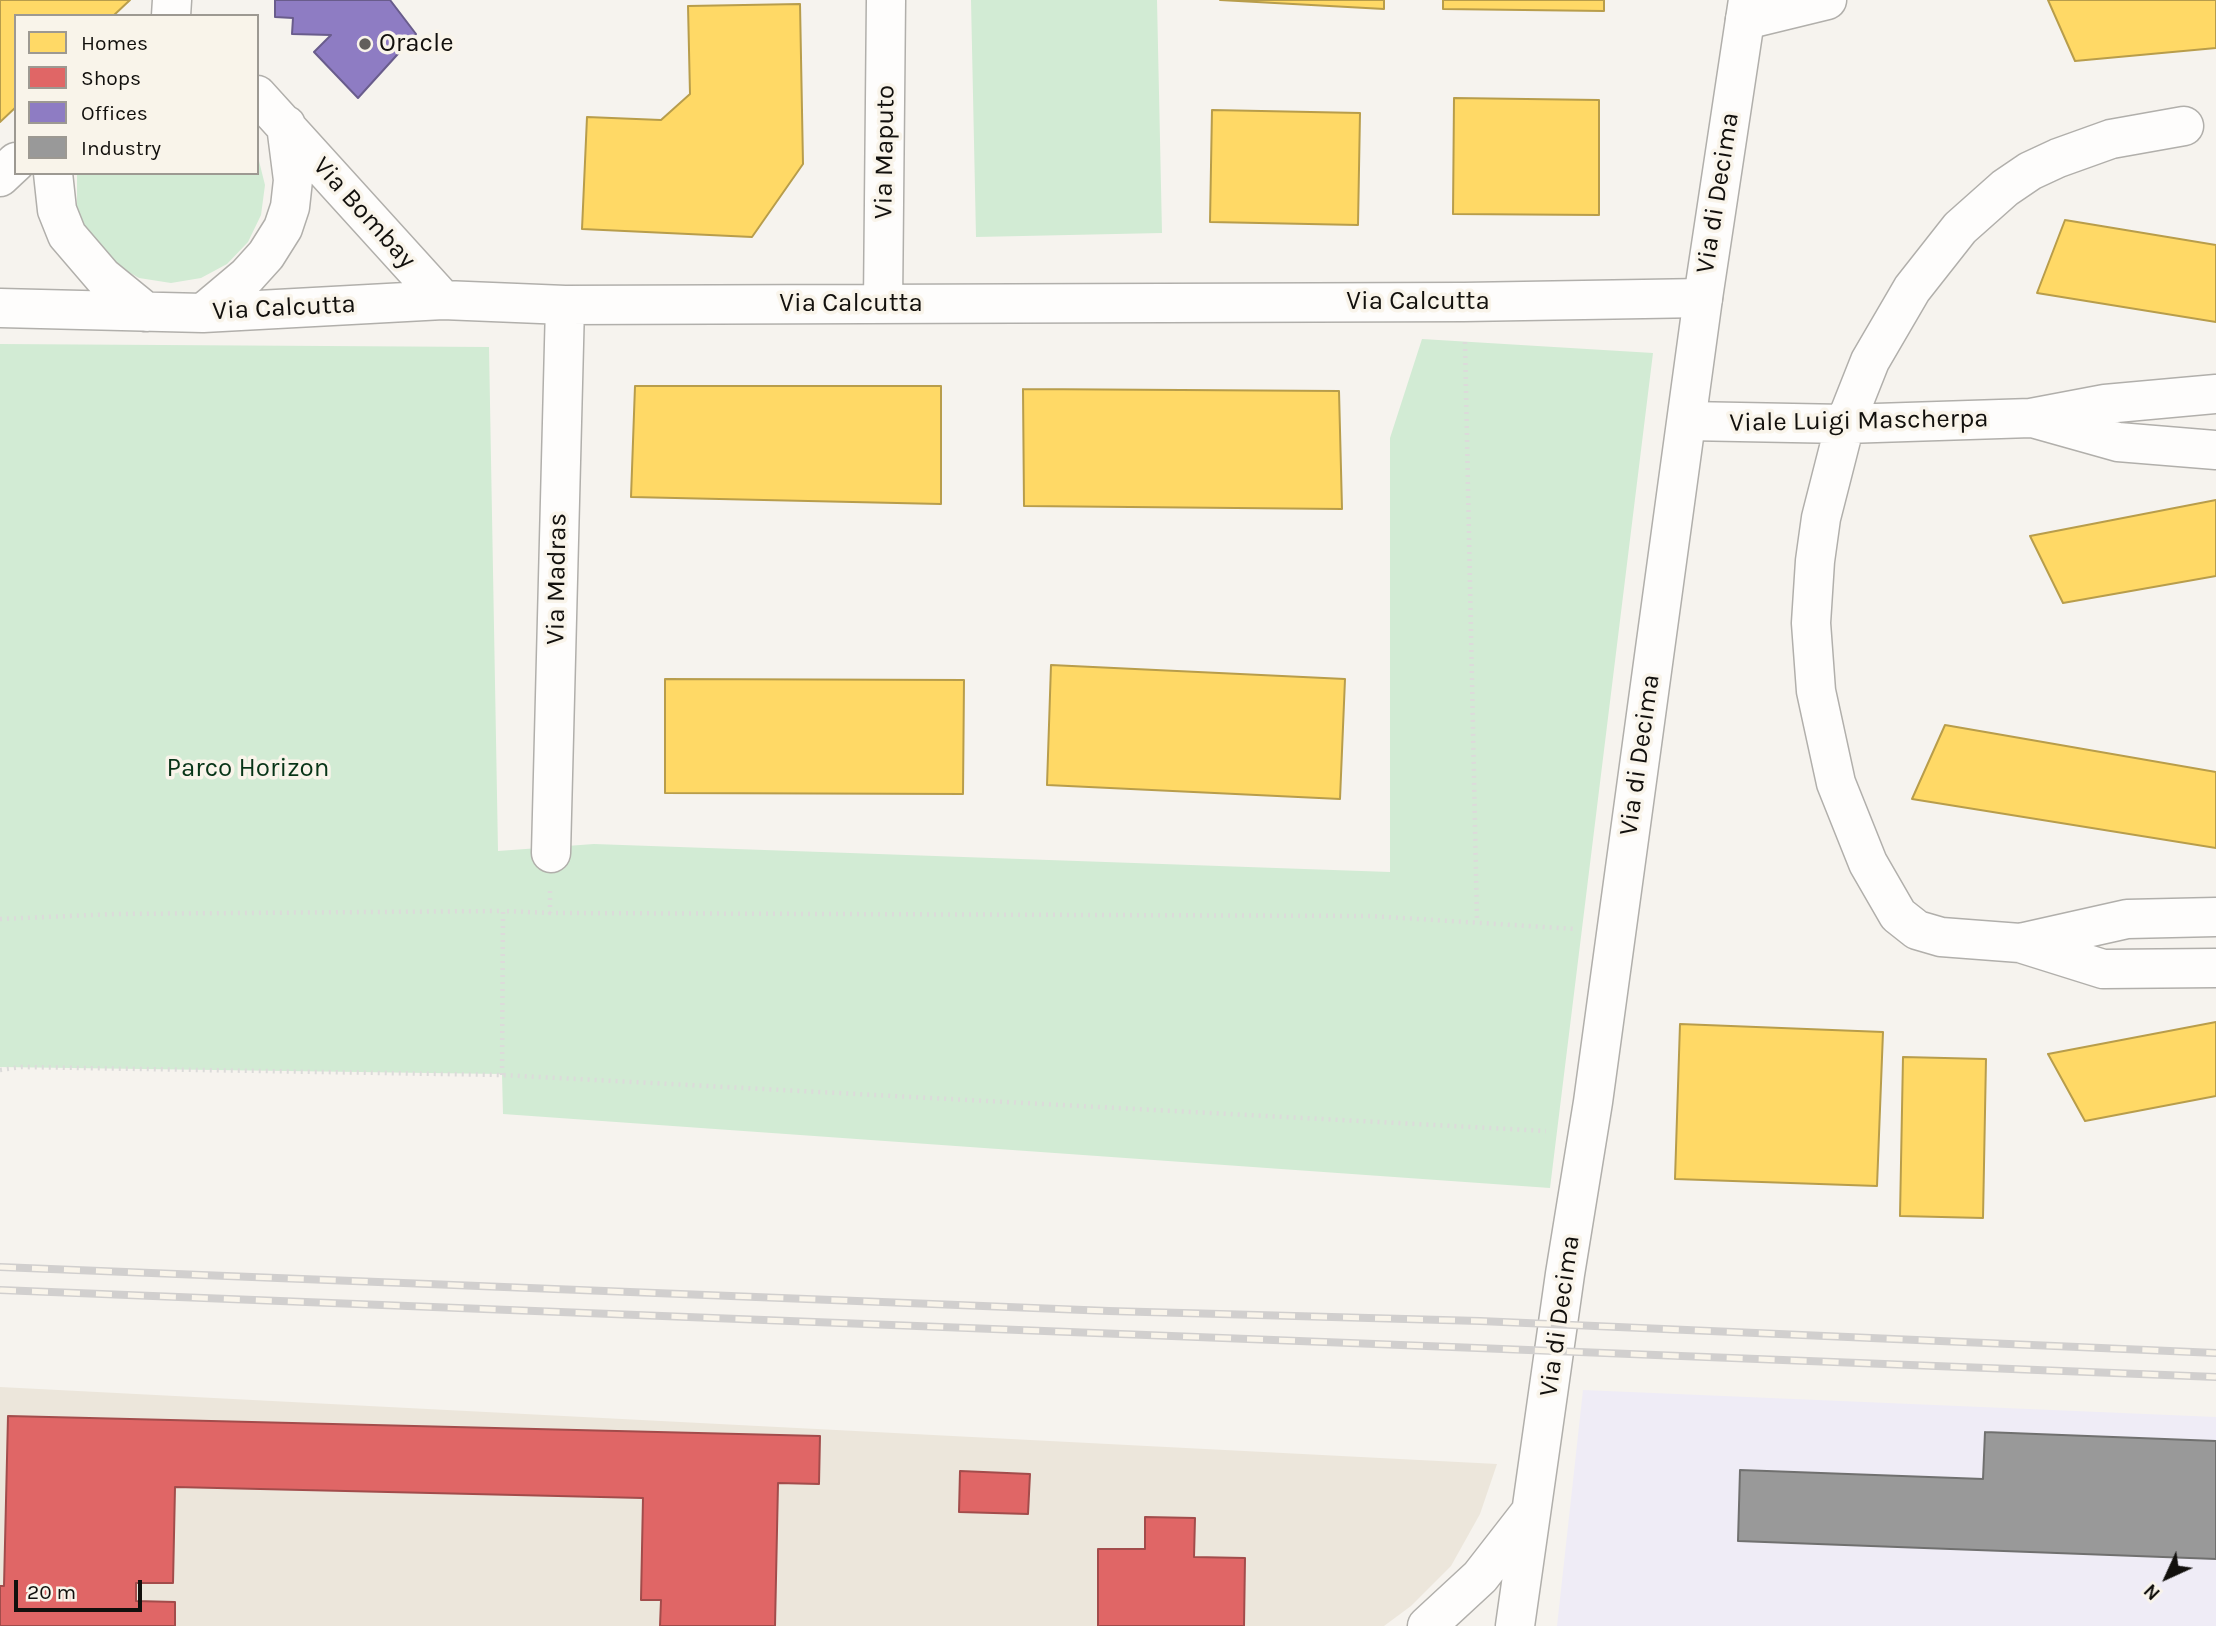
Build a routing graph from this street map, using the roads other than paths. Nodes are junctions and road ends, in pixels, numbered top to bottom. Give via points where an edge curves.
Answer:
1 (886, 0) edge
2 (1827, 0) edge
3 (1746, 10) edge
4 (259, 97) edge
5 (286, 125) junction
6 (2183, 126) dead end
7 (14, 164) edge
8 (53, 175) edge
9 (0, 177) edge
10 (1703, 298) junction
11 (443, 300) junction
12 (883, 304) junction
13 (565, 305) junction
14 (0, 308) edge
15 (146, 312) junction
16 (203, 313) junction
17 (2216, 394) edge
18 (2031, 418) junction
19 (1687, 421) junction
20 (1845, 424) junction
21 (2216, 450) edge
22 (551, 853) road end
23 (2216, 917) edge
24 (2020, 943) junction
25 (2216, 968) edge
26 (1533, 1509) junction
27 (1427, 1626) edge
28 (1515, 1626) edge

1 - 12 street, Via Maputo
2 - 3 street
3 - 10 street, Via di Decima
4 - 5 street, Via Bombay
5 - 11 street, Via Bombay
5 - 16 street, Via Bombay via 293,180 283,228 247,276
6 - 20 street via 2111,139 2058,158 2030,171 1977,211 1944,246 1902,305 1870,361
7 - 9 street
8 - 15 street via 57,210 67,235 103,277
10 - 12 street, Via Calcutta
10 - 19 street, Via di Decima
11 - 13 street, Via Calcutta
11 - 16 street, Via Calcutta
12 - 13 street, Via Calcutta
13 - 22 street, Via Madras
14 - 15 street, Via Calcutta
15 - 16 street, Via Calcutta
17 - 18 street, Viale Luigi Mascherpa via 2105,404
18 - 20 street, Viale Luigi Mascherpa
18 - 21 street, Viale Luigi Mascherpa via 2119,442
19 - 20 street, Viale Luigi Mascherpa
19 - 26 street, Via di Decima
20 - 24 street via 1821,518 1811,623 1819,709 1836,783 1880,887 1909,925 1931,935
23 - 24 street via 2127,919
24 - 25 street via 2104,969
26 - 27 street via 1480,1577
26 - 28 street, Via di Decima

